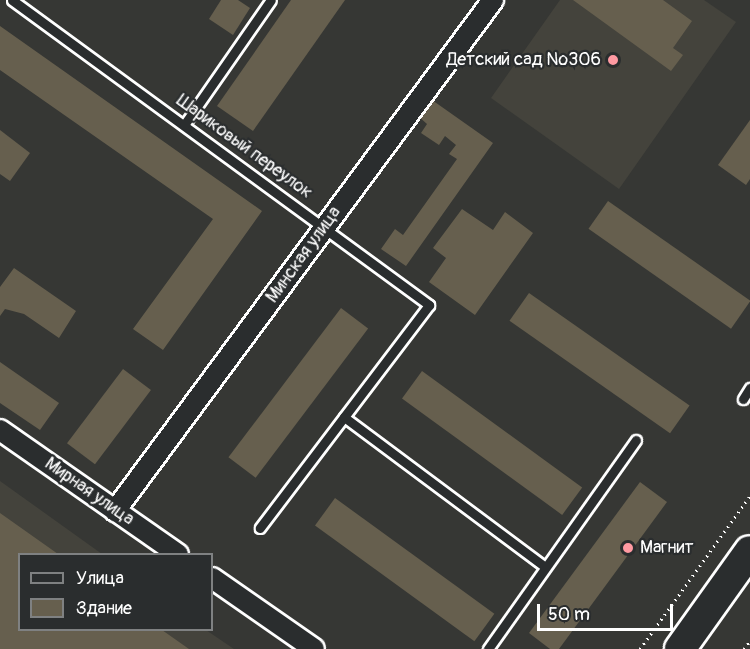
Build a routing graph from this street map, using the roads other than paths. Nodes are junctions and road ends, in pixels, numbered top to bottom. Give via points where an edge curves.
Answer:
1 (12, 0) edge
2 (271, 0) edge
3 (493, 0) edge
4 (184, 125) junction
5 (326, 226) junction
6 (750, 388) edge
7 (742, 399) dead end
8 (344, 417) junction
9 (0, 430) edge
10 (636, 440) dead end
11 (116, 511) junction
12 (260, 528) dead end
13 (750, 551) edge
14 (175, 553) edge
15 (546, 567) junction
16 (213, 579) edge
17 (314, 649) edge
18 (488, 649) edge
19 (680, 649) edge

1 - 4 lane, Шариковый переулок
2 - 4 lane
3 - 5 street, Минская улица
4 - 5 lane, Шариковый переулок
5 - 8 lane, Шариковый переулок via 429,304
5 - 11 street, Минская улица
6 - 7 lane
8 - 12 lane
8 - 15 lane
9 - 11 street, Мирная улица
10 - 15 lane
11 - 14 street, Мирная улица
13 - 19 main road
15 - 18 lane
16 - 17 street

